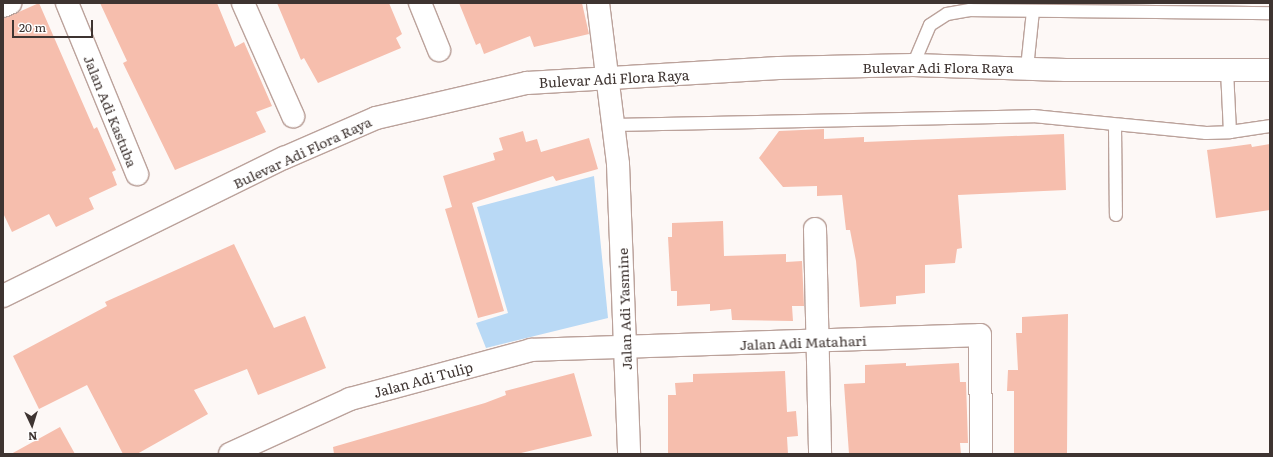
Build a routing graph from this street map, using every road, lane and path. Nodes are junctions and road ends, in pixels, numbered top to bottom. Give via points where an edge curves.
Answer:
1 (10, 3) edge
2 (67, 3) edge
3 (243, 3) edge
4 (420, 3) edge
5 (3, 6) edge
6 (599, 6) edge
7 (1033, 11) junction
8 (1270, 13) edge
9 (439, 50) dead end
10 (914, 65) junction
11 (1027, 68) junction
12 (1228, 70) junction
13 (1270, 70) edge
14 (608, 77) junction
15 (293, 116) dead end
16 (614, 125) junction
17 (1115, 126) junction
18 (1270, 126) edge
19 (1230, 132) junction
20 (137, 174) dead end
21 (1116, 215) dead end
22 (815, 230) dead end
23 (3, 296) edge
24 (819, 343) junction
25 (627, 348) junction
26 (230, 454) edge
27 (629, 454) edge
28 (820, 454) edge
29 (981, 454) edge

1 - 5 street
2 - 20 street, Jalan Adi Kastuba
3 - 15 street
4 - 9 street
6 - 14 street, Jalan Adi Yasmine
7 - 8 lane
7 - 10 lane via 970,10 947,14 930,25
7 - 11 lane
10 - 11 street, Bulevar Adi Flora Raya
10 - 14 street, Bulevar Adi Flora Raya
11 - 12 street, Bulevar Adi Flora Raya
12 - 13 street, Bulevar Adi Flora Raya
12 - 19 lane
14 - 16 street, Jalan Adi Yasmine
14 - 23 street, Bulevar Adi Flora Raya via 527,83 376,118 284,158
16 - 17 lane via 1033,116
16 - 25 street, Jalan Adi Yasmine
17 - 19 lane via 1206,133
17 - 21 lane
18 - 19 lane
22 - 24 street
24 - 25 street, Jalan Adi Matahari
24 - 28 street
24 - 29 street, Jalan Adi Matahari via 980,335
25 - 26 street, Jalan Adi Tulip via 531,350 350,399
25 - 27 street, Jalan Adi Yasmine

